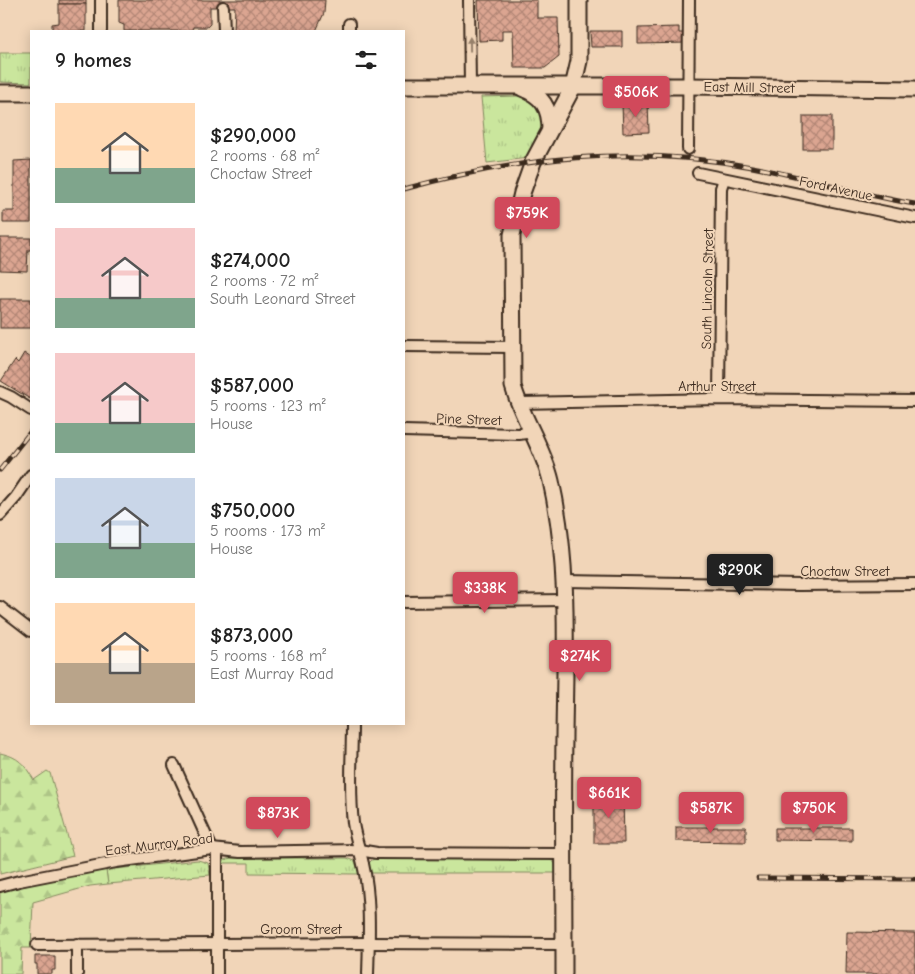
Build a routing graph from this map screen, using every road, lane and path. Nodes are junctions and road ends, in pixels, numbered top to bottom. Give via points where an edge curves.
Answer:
1 (101, 0) edge
2 (469, 0) edge
3 (579, 0) edge
4 (690, 0) edge
5 (224, 7) dead end
6 (101, 30) edge
7 (224, 30) edge
8 (405, 86) edge
9 (689, 86) junction
10 (470, 87) junction
11 (520, 87) junction
12 (573, 87) junction
13 (915, 89) edge
14 (0, 93) edge
15 (30, 93) edge
16 (550, 129) junction
17 (688, 149) dead end
18 (698, 173) dead end
19 (724, 179) junction
20 (915, 218) edge
21 (405, 346) edge
22 (513, 347) junction
23 (0, 392) edge
24 (720, 399) junction
25 (915, 401) edge
26 (520, 403) junction
27 (30, 409) edge
28 (405, 431) edge
29 (534, 432) junction
30 (30, 476) edge
31 (0, 516) edge
32 (565, 581) junction
33 (915, 584) edge
34 (566, 600) junction
35 (405, 602) edge
36 (0, 607) edge
37 (30, 630) edge
38 (352, 725) edge
39 (174, 765) dead end
40 (215, 849) junction
41 (359, 850) junction
42 (563, 854) junction
43 (0, 886) edge
44 (369, 942) junction
45 (217, 943) junction
46 (77, 944) junction
47 (564, 944) junction
48 (37, 945) dead end
49 (77, 974) edge
50 (217, 974) edge
51 (368, 974) edge
52 (564, 974) edge

1 - 6 street
10 -> 2 street
3 - 12 main road via 579,61
4 - 9 street
5 - 7 street
8 - 10 main road, East Mill Street
9 - 12 main road, East Mill Street
9 - 13 main road, East Mill Street
9 - 17 street
10 - 11 main road, East Mill Street
11 - 12 main road, East Mill Street
11 - 16 main road via 533,92 543,102 549,115
12 - 16 main road
14 - 15 main road
16 - 22 main road via 522,192 512,235
18 - 19 street, Ford Avenue
19 - 20 street, Ford Avenue
19 - 24 street, South Lincoln Street via 721,188
21 - 22 street
22 - 26 main road via 513,386
23 - 27 street
24 - 25 street, Arthur Street
24 - 26 street, Arthur Street
26 - 29 main road
28 - 29 street, Pine Street
29 - 32 main road via 551,482
30 - 31 street
32 - 33 street, Choctaw Street
32 - 34 main road
34 - 35 street
34 - 42 main road
36 - 37 street
38 - 41 street via 353,825
39 - 40 street
40 - 41 street, East Murray Road via 240,852
40 - 43 street, East Murray Road via 116,862
40 - 45 street
41 - 42 street, East Murray Road via 377,853
41 - 44 street via 364,864
42 - 47 main road
44 - 45 street, Groom Street
44 - 47 street, Groom Street
44 - 51 street
45 - 46 street, Groom Street
45 - 50 street
46 - 48 street, Groom Street
46 - 49 street
47 - 52 main road

